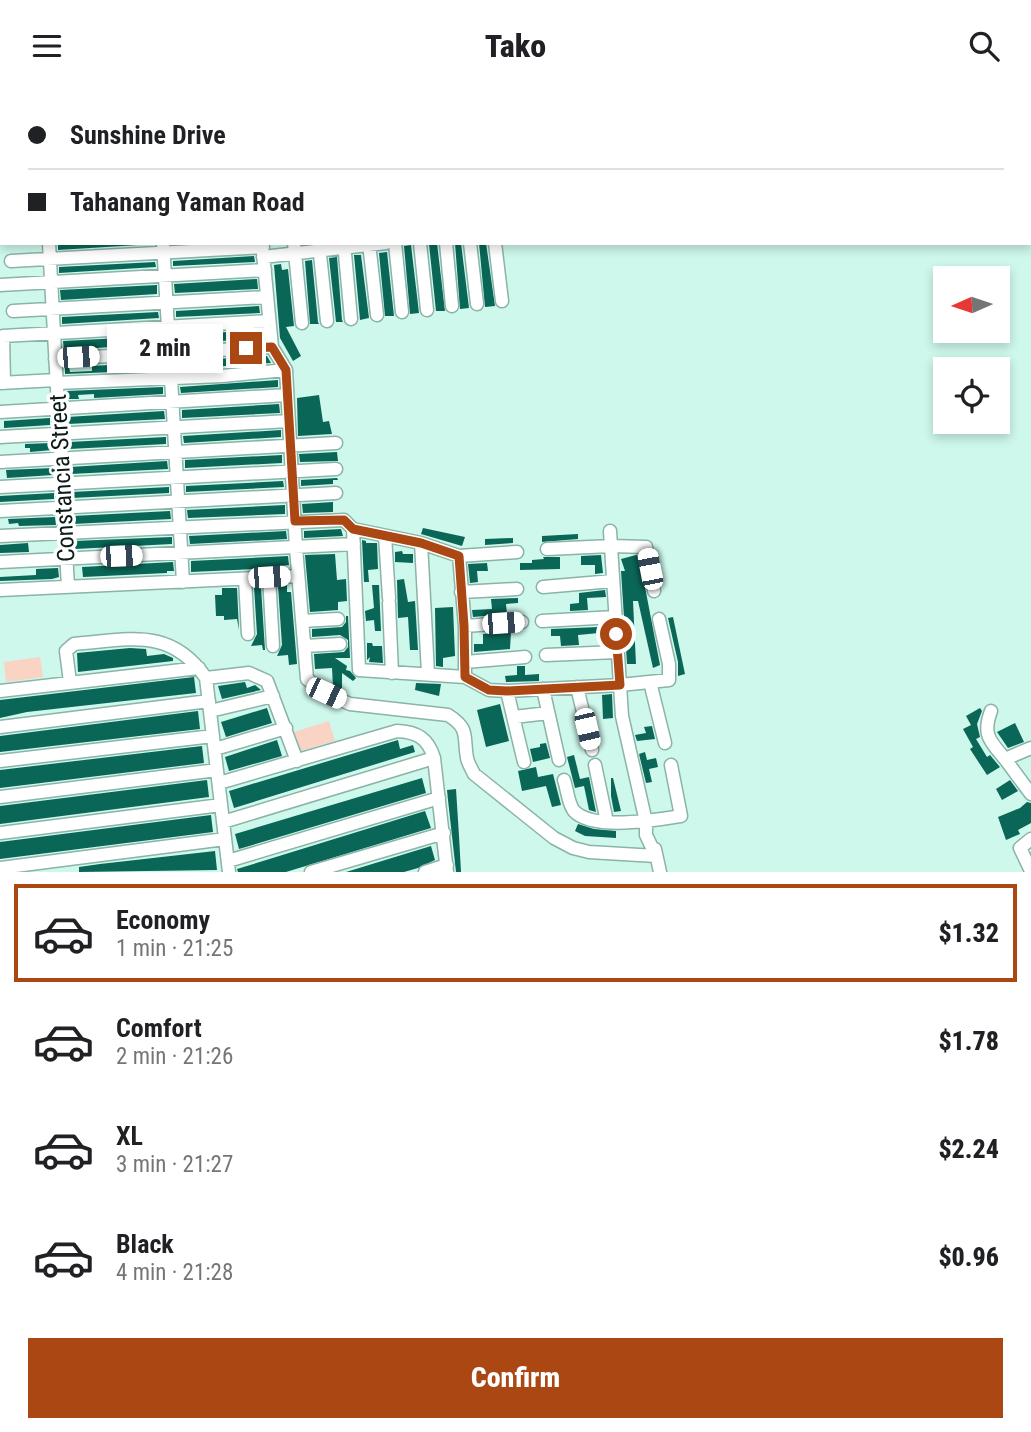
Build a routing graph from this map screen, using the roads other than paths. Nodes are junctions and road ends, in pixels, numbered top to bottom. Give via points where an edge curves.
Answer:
1 (49, 245) edge
2 (344, 245) edge
3 (369, 245) edge
4 (395, 245) edge
5 (420, 245) edge
6 (446, 245) edge
7 (470, 245) edge
8 (495, 245) edge
9 (319, 247) edge
10 (163, 248) edge
11 (295, 248) edge
12 (263, 254) edge
13 (50, 258) junction
14 (10, 261) dead end
15 (165, 277) junction
16 (51, 284) junction
17 (0, 285) edge
18 (267, 297) junction
19 (502, 301) dead end
20 (166, 303) junction
21 (477, 304) dead end
22 (452, 306) dead end
23 (53, 309) junction
24 (427, 310) dead end
25 (13, 311) dead end
26 (402, 311) dead end
27 (377, 315) dead end
28 (351, 319) dead end
29 (270, 321) junction
30 (327, 321) dead end
31 (302, 323) dead end
32 (168, 328) junction
33 (54, 333) junction
34 (272, 347) junction
35 (170, 352) junction
36 (55, 359) junction
37 (286, 370) junction
38 (170, 379) junction
39 (56, 382) junction
40 (2, 383) edge
41 (288, 395) junction
42 (172, 402) junction
43 (57, 409) junction
44 (0, 412) edge
45 (289, 421) junction
46 (175, 428) junction
47 (59, 435) junction
48 (0, 437) edge
49 (336, 443) dead end
50 (290, 446) junction
51 (175, 454) junction
52 (62, 458) junction
53 (0, 462) edge
54 (336, 469) dead end
55 (292, 470) junction
56 (176, 478) junction
57 (64, 483) junction
58 (0, 487) edge
59 (336, 493) dead end
60 (293, 496) junction
61 (178, 502) junction
62 (65, 508) junction
63 (0, 512) edge
64 (295, 521) junction
65 (179, 527) junction
66 (353, 529) junction
67 (610, 531) dead end
68 (66, 534) junction
69 (0, 536) edge
70 (385, 536) junction
71 (421, 543) junction
72 (354, 544) junction
73 (611, 546) junction
74 (296, 548) junction
75 (547, 549) dead end
76 (517, 552) dead end
77 (182, 554) junction
78 (459, 556) junction
79 (67, 559) junction
80 (0, 562) edge
81 (298, 576) junction
82 (269, 577) junction
83 (245, 579) junction
84 (613, 581) junction
85 (183, 582) junction
86 (68, 587) junction
87 (543, 587) dead end
88 (517, 589) dead end
89 (0, 590) edge
90 (654, 591) dead end
91 (461, 592) junction
92 (615, 617) junction
93 (338, 619) dead end
94 (659, 619) dead end
95 (302, 621) junction
96 (542, 621) dead end
97 (522, 622) dead end
98 (464, 626) junction
99 (248, 634) dead end
100 (340, 645) dead end
101 (273, 646) dead end
102 (305, 646) junction
103 (617, 652) junction
104 (546, 655) dead end
105 (525, 657) dead end
106 (465, 661) junction
107 (202, 673) junction
108 (392, 673) junction
109 (428, 673) junction
110 (465, 677) junction
111 (70, 682) junction
112 (650, 682) junction
113 (620, 685) junction
114 (577, 687) junction
115 (543, 689) junction
116 (0, 691) edge
117 (507, 691) junction
118 (272, 697) junction
119 (210, 706) junction
120 (990, 711) dead end
121 (548, 713) junction
122 (514, 717) junction
123 (0, 727) edge
124 (286, 728) junction
125 (214, 742) junction
126 (665, 743) dead end
127 (1031, 748) edge
128 (592, 750) dead end
129 (434, 758) junction
130 (1005, 759) junction
131 (559, 760) dead end
132 (0, 761) edge
133 (298, 761) junction
134 (524, 762) dead end
135 (595, 765) dead end
136 (671, 765) dead end
137 (218, 777) junction
138 (564, 780) dead end
139 (1031, 794) edge
140 (0, 797) edge
141 (439, 798) junction
142 (221, 805) junction
143 (607, 821) junction
144 (223, 822) junction
145 (646, 822) junction
146 (444, 833) junction
147 (0, 834) edge
148 (225, 839) junction
149 (1031, 839) edge
150 (656, 856) junction
151 (229, 867) edge
152 (0, 868) edge
153 (447, 869) edge
154 (1031, 871) edge
155 (311, 872) edge
156 (425, 872) edge
157 (660, 872) edge

1 - 13 street, Constancia Street
2 - 9 street
2 - 28 street
3 - 27 street
4 - 26 street
5 - 24 street
6 - 22 street
7 - 21 street
8 - 19 street
9 - 11 street
9 - 30 street
10 - 12 street
10 - 13 street
10 - 15 street
11 - 12 street
11 - 31 street
12 - 15 street
12 - 18 street
13 - 14 street
13 - 16 street, Constancia Street
15 - 16 street
15 - 20 street
16 - 17 street
16 - 23 street, Constancia Street
18 - 20 street
18 - 29 street
20 - 23 street
20 - 32 street
23 - 25 street
23 - 33 street, Constancia Street
29 - 32 street
29 - 34 street
32 - 33 street
32 - 35 street
33 - 36 street, Constancia Street
33 - 40 street via 3,336
34 - 35 street
34 - 37 street
35 - 36 street
35 - 38 street
36 - 39 street, Constancia Street
37 - 38 street
37 - 41 street
38 - 39 street
38 - 42 street
39 - 40 street
39 - 43 street, Constancia Street
41 - 42 street
41 - 45 street
42 - 43 street
42 - 46 street
43 - 44 street
43 - 47 street, Constancia Street
45 - 46 street
45 - 50 street
46 - 47 street
46 - 51 street
47 - 48 street
47 - 52 street, Constancia Street
49 - 50 street
50 - 51 street
50 - 55 street
51 - 52 street
51 - 56 street
52 - 53 street
52 - 57 street, Constancia Street
54 - 55 street
55 - 56 street
55 - 60 street
56 - 57 street
56 - 61 street
57 - 58 street
57 - 62 street, Constancia Street
59 - 60 street
60 - 61 street
60 - 64 street
61 - 62 street
61 - 65 street
62 - 63 street
62 - 68 street, Constancia Street
64 - 65 street
64 - 66 street via 344,520
64 - 74 street
65 - 68 street
65 - 77 street
66 - 70 street
66 - 72 street
67 - 73 street
68 - 69 street
68 - 79 street, Constancia Street
70 - 71 street
70 - 108 street
71 - 78 street
71 - 109 street
72 - 74 street
72 - 108 street via 359,670
73 - 75 street
73 - 84 street
73 - 90 street via 646,547
74 - 77 street
74 - 81 street
76 - 78 street
77 - 79 street
77 - 85 street
78 - 91 street
79 - 80 street
79 - 86 street, Constancia Street
81 - 82 street
81 - 95 street
82 - 83 street
82 - 101 street
83 - 85 street
83 - 99 street
84 - 87 street
84 - 92 street
85 - 86 street
86 - 89 street
88 - 91 street
91 - 98 street
92 - 96 street
92 - 103 street
93 - 95 street
94 - 112 street via 669,680
95 - 102 street
97 - 98 street
98 - 106 street
100 - 102 street
102 - 150 street via 307,679 326,693 350,704 448,715 460,723 474,774 554,838 589,852
103 - 104 street
103 - 113 street
105 - 106 street
106 - 110 street
107 - 111 street
107 - 111 street via 177,649 141,639 74,644 66,651
107 - 118 street via 255,674 267,681
107 - 119 street
108 - 109 street
109 - 110 street
110 - 117 street via 489,690
111 - 116 street
112 - 113 street
112 - 126 street
113 - 114 street
113 - 145 street via 626,737
114 - 115 street
114 - 128 street
115 - 117 street
115 - 121 street
117 - 122 street
118 - 119 street
118 - 124 street
119 - 123 street
119 - 125 street
120 - 130 street via 986,730
121 - 122 street
121 - 131 street
122 - 134 street
124 - 125 street
124 - 133 street
125 - 132 street
125 - 137 street
127 - 130 street
129 - 133 street via 422,737 412,731 397,731
129 - 141 street
129 - 144 street
130 - 139 street
133 - 137 street
135 - 143 street
136 - 145 street via 681,816
137 - 140 street
137 - 142 street
138 - 143 street via 575,811
141 - 146 street
141 - 151 street
142 - 144 street
142 - 147 street
143 - 145 street
144 - 148 street
145 - 150 street via 646,835
146 - 153 street
146 - 155 street
148 - 151 street
148 - 152 street
149 - 154 street via 1020,848
150 - 157 street
153 - 156 street

